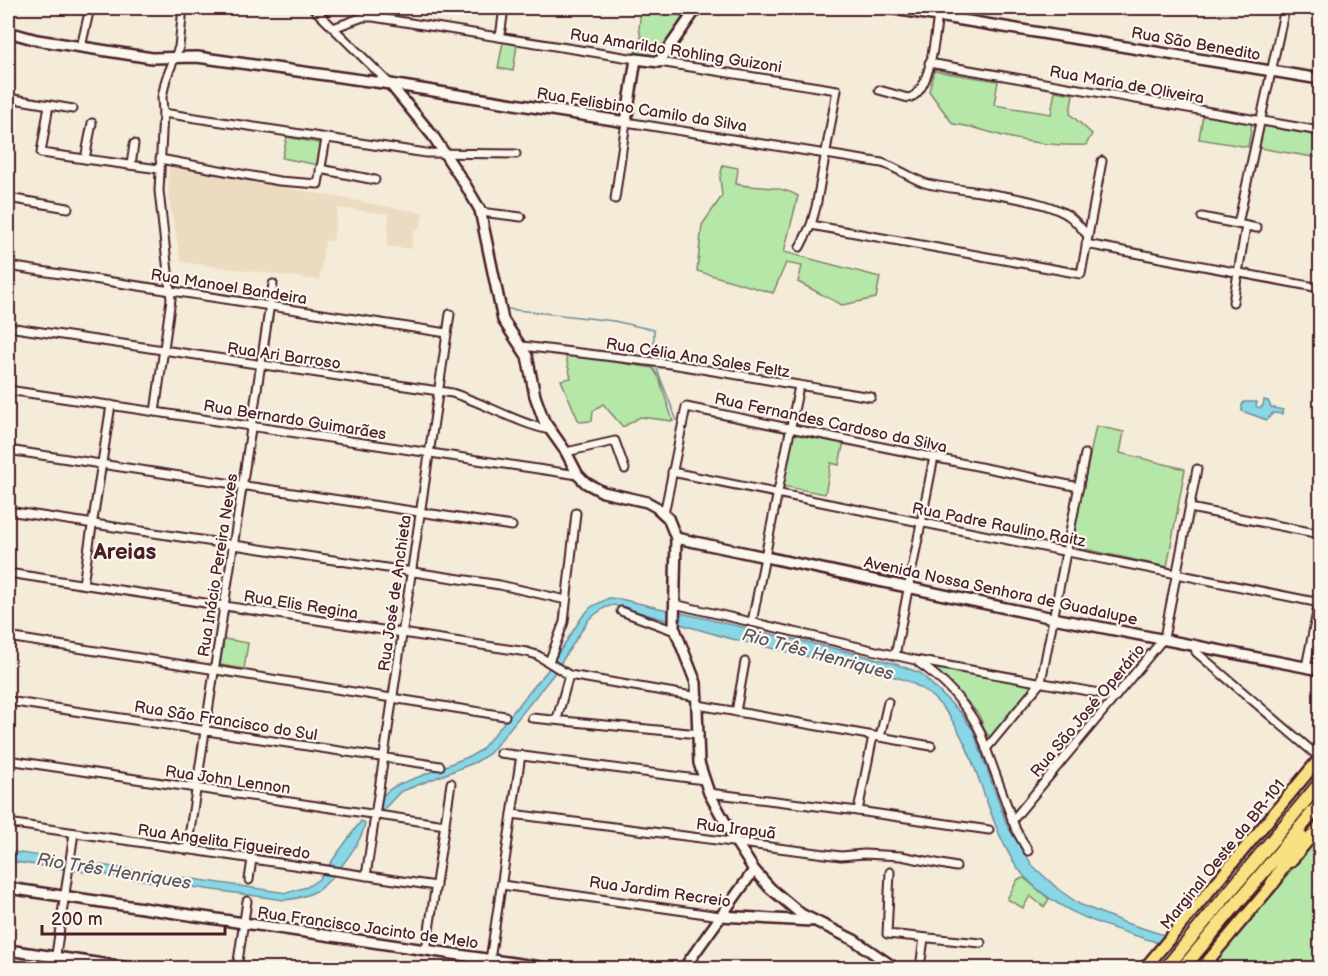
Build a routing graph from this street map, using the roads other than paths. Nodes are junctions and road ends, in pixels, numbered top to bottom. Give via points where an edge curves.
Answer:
1 (90, 8) edge
2 (183, 8) edge
3 (313, 8) edge
4 (504, 8) edge
5 (664, 8) edge
6 (889, 8) edge
7 (1285, 8) edge
8 (695, 10) edge
9 (938, 15) junction
10 (333, 28) junction
11 (8, 32) edge
12 (500, 37) junction
13 (81, 46) junction
14 (175, 58) junction
15 (636, 58) junction
16 (659, 62) junction
17 (929, 63) junction
18 (1271, 70) junction
19 (1320, 79) edge
20 (390, 84) junction
21 (879, 90) dead end
22 (8, 98) edge
23 (49, 105) junction
24 (74, 109) dead end
25 (163, 113) junction
26 (1260, 121) junction
27 (626, 122) junction
28 (92, 123) dead end
29 (1320, 131) edge
30 (326, 139) junction
31 (134, 144) dead end
32 (445, 154) junction
33 (516, 154) dead end
34 (826, 154) junction
35 (85, 159) junction
36 (160, 159) junction
37 (1102, 161) dead end
38 (131, 165) junction
39 (159, 169) junction
40 (320, 169) junction
41 (375, 180) dead end
42 (8, 198) edge
43 (615, 199) dead end
44 (68, 208) dead end
45 (480, 212) junction
46 (521, 217) dead end
47 (1202, 217) dead end
48 (811, 225) junction
49 (1242, 225) junction
50 (1257, 228) dead end
51 (1088, 236) junction
52 (1086, 244) junction
53 (800, 247) dead end
54 (8, 266) edge
55 (1238, 273) junction
56 (273, 284) dead end
57 (1320, 288) edge
58 (171, 291) junction
59 (1233, 302) dead end
60 (270, 306) junction
61 (450, 314) dead end
62 (8, 327) edge
63 (447, 333) junction
64 (522, 346) junction
65 (163, 350) junction
66 (261, 365) junction
67 (799, 386) junction
68 (8, 390) edge
69 (438, 391) junction
70 (871, 397) dead end
71 (111, 405) junction
72 (155, 412) junction
73 (251, 426) junction
74 (790, 428) junction
75 (550, 430) junction
76 (8, 450) edge
77 (429, 452) junction
78 (566, 452) junction
79 (1085, 454) dead end
80 (934, 457) junction
81 (101, 464) junction
82 (625, 469) dead end
83 (1197, 469) dead end
84 (672, 472) junction
85 (578, 475) junction
86 (242, 485) junction
87 (1079, 487) junction
88 (778, 494) junction
89 (1190, 508) junction
90 (8, 511) edge
91 (420, 512) junction
92 (576, 513) dead end
93 (664, 514) junction
94 (921, 522) junction
95 (92, 524) junction
96 (512, 526) dead end
97 (1320, 534) edge
98 (676, 538) junction
99 (233, 544) junction
100 (1066, 552) junction
101 (765, 556) junction
102 (411, 572) junction
103 (8, 573) edge
104 (1177, 574) junction
105 (83, 584) junction
106 (909, 586) junction
107 (567, 600) junction
108 (1320, 601) edge
109 (224, 606) junction
110 (674, 606) junction
111 (621, 612) dead end
112 (1053, 618) junction
113 (752, 622) junction
114 (674, 627) junction
115 (402, 633) junction
116 (8, 637) edge
117 (1164, 638) junction
118 (1194, 644) junction
119 (895, 656) junction
120 (915, 660) junction
121 (550, 663) junction
122 (745, 663) dead end
123 (1306, 667) junction
124 (214, 670) junction
125 (1320, 670) edge
126 (566, 673) junction
127 (1041, 682) junction
128 (1116, 696) junction
129 (392, 698) junction
130 (8, 701) edge
131 (698, 701) junction
132 (888, 702) dead end
133 (736, 712) junction
134 (505, 716) dead end
135 (532, 718) dead end
136 (557, 719) junction
137 (205, 730) junction
138 (699, 734) junction
139 (877, 737) junction
140 (932, 746) dead end
141 (986, 749) junction
142 (500, 753) dead end
143 (522, 756) junction
144 (383, 757) junction
145 (1320, 758) edge
146 (8, 760) edge
147 (440, 766) dead end
148 (704, 780) junction
149 (451, 783) dead end
150 (1320, 783) edge
151 (196, 788) junction
152 (710, 793) junction
153 (1320, 804) edge
154 (858, 811) junction
155 (375, 814) junction
156 (512, 814) junction
157 (1012, 821) junction
158 (8, 823) edge
159 (445, 825) junction
160 (1320, 826) edge
161 (989, 830) dead end
162 (74, 833) junction
163 (736, 842) junction
164 (187, 849) junction
165 (1028, 851) dead end
166 (252, 859) junction
167 (956, 867) dead end
168 (754, 870) junction
169 (890, 872) dead end
170 (366, 876) junction
171 (249, 880) dead end
172 (1272, 884) junction
173 (502, 885) junction
174 (436, 886) junction
175 (8, 888) edge
176 (64, 897) junction
177 (247, 901) dead end
178 (720, 916) junction
179 (816, 922) junction
180 (243, 924) junction
181 (924, 938) junction
182 (981, 943) dead end
183 (8, 950) edge
184 (426, 950) junction
185 (55, 957) junction
186 (495, 963) edge
187 (1185, 966) edge
188 (54, 969) edge
189 (130, 969) edge
190 (237, 969) edge
191 (547, 969) edge
192 (684, 969) edge
193 (895, 969) edge
194 (920, 969) edge
195 (1145, 969) edge
196 (1166, 969) edge
197 (1202, 969) edge

1 - 13 street
2 - 14 street
3 - 10 street
4 - 12 street
5 - 8 street
6 - 9 street, Rua São Benedito
7 - 18 street
8 - 16 street
9 - 17 street
9 - 18 street, Rua São Benedito
10 - 12 street, Rua Amarildo Rohling Guizoni via 367,17
10 - 20 street
11 - 13 street, Rua Felisbino Camilo da Silva
12 - 15 street, Rua Amarildo Rohling Guizoni
13 - 14 street, Rua Felisbino Camilo da Silva
14 - 20 street, Rua Felisbino Camilo da Silva via 198,57
14 - 25 street via 164,88
15 - 16 street, Rua Amarildo Rohling Guizoni
15 - 27 street
16 - 34 street, Rua Amarildo Rohling Guizoni via 837,90
17 - 21 street via 926,80 912,98
17 - 26 street, Rua Maria de Oliveira
18 - 19 street, Rua São Benedito
18 - 26 street
20 - 27 street, Rua Felisbino Camilo da Silva
20 - 32 street
22 - 23 street
23 - 24 street
23 - 35 street via 41,153
25 - 30 street
25 - 36 street
26 - 29 street, Rua Maria de Oliveira
26 - 49 street
27 - 34 street, Rua Felisbino Camilo da Silva
27 - 43 street
28 - 35 street
30 - 32 street
30 - 40 street
31 - 38 street
32 - 33 street
32 - 45 street
34 - 48 street
34 - 51 street, Rua Felisbino Camilo da Silva via 882,163 927,184 1056,209 1069,216
35 - 38 street
36 - 39 street
36 - 40 street via 279,181 318,184
37 - 51 street
38 - 39 street
39 - 58 street
40 - 41 street
42 - 44 street
45 - 46 street
45 - 64 street via 503,320
47 - 49 street
48 - 52 street via 1080,274
48 - 53 street
49 - 50 street
49 - 55 street
51 - 52 street
52 - 55 street
54 - 58 street, Rua Manoel Bandeira
55 - 57 street
55 - 59 street
56 - 60 street, Rua Inácio Pereira Neves
58 - 60 street, Rua Manoel Bandeira
58 - 65 street
60 - 63 street, Rua Manoel Bandeira
60 - 66 street, Rua Inácio Pereira Neves
61 - 63 street, Rua José de Anchieta
62 - 65 street, Rua Ari Barroso
63 - 69 street, Rua José de Anchieta
64 - 67 street, Rua Célia Ana Sales Feltz via 671,364
64 - 75 street via 537,402
65 - 66 street, Rua Ari Barroso
65 - 72 street
66 - 69 street, Rua Ari Barroso
66 - 73 street, Rua Inácio Pereira Neves
67 - 70 street, Rua Célia Ana Sales Feltz
67 - 74 street
68 - 71 street, Rua Bernardo Guimarães
69 - 75 street, Rua Ari Barroso via 468,398
69 - 77 street, Rua José de Anchieta
71 - 72 street, Rua Bernardo Guimarães
71 - 81 street
72 - 73 street, Rua Bernardo Guimarães
73 - 77 street, Rua Bernardo Guimarães
73 - 86 street, Rua Inácio Pereira Neves
74 - 80 street, Rua Fernandes Cardoso da Silva
74 - 84 street, Rua Fernandes Cardoso da Silva via 686,407
74 - 88 street
75 - 78 street
76 - 81 street
77 - 85 street, Rua Bernardo Guimarães
77 - 91 street, Rua José de Anchieta
78 - 82 street via 615,441
78 - 85 street
79 - 87 street
80 - 87 street, Rua Fernandes Cardoso da Silva
80 - 94 street
81 - 86 street
81 - 95 street
83 - 89 street, Rua São José Operário
84 - 88 street, Rua Padre Raulino Raitz
84 - 93 street, Rua Fernandes Cardoso da Silva
85 - 93 street via 595,489 652,504
86 - 91 street
86 - 99 street, Rua Inácio Pereira Neves
87 - 100 street
88 - 94 street, Rua Padre Raulino Raitz
88 - 101 street
89 - 97 street
89 - 104 street, Rua São José Operário
90 - 95 street
91 - 96 street
91 - 102 street, Rua José de Anchieta
92 - 107 street
93 - 98 street
94 - 100 street, Rua Padre Raulino Raitz
94 - 106 street
95 - 99 street
95 - 105 street
98 - 101 street, Avenida Nossa Senhora de Guadalupe
98 - 110 street
99 - 102 street
99 - 109 street, Rua Inácio Pereira Neves
100 - 104 street, Rua Padre Raulino Raitz
100 - 112 street
101 - 106 street, Avenida Nossa Senhora de Guadalupe
101 - 113 street
102 - 107 street via 509,586
102 - 115 street, Rua José de Anchieta
103 - 105 street, Rua Elis Regina
104 - 108 street, Rua Padre Raulino Raitz
104 - 117 street, Rua São José Operário
105 - 109 street, Rua Elis Regina
106 - 112 street, Avenida Nossa Senhora de Guadalupe
106 - 119 street
107 - 121 street via 562,631
108 - 123 street
109 - 115 street, Rua Elis Regina
109 - 124 street, Rua Inácio Pereira Neves
110 - 113 street
110 - 114 street
111 - 114 street
112 - 117 street, Avenida Nossa Senhora de Guadalupe
112 - 127 street
113 - 119 street
114 - 131 street via 695,679
115 - 121 street, Rua Elis Regina via 527,652
115 - 129 street, Rua José de Anchieta
116 - 124 street
117 - 118 street, Avenida Nossa Senhora de Guadalupe
117 - 128 street, Rua São José Operário
118 - 123 street, Avenida Nossa Senhora de Guadalupe
118 - 145 street via 1196,652
119 - 120 street
120 - 127 street
120 - 141 street via 944,682 964,704
121 - 126 street, Rua Elis Regina
122 - 133 street
123 - 125 street, Avenida Nossa Senhora de Guadalupe
124 - 129 street
124 - 137 street, Rua Inácio Pereira Neves
126 - 131 street
126 - 136 street
127 - 128 street
127 - 141 street
128 - 157 street, Rua São José Operário
129 - 134 street
129 - 144 street, Rua José de Anchieta
130 - 137 street, Rua São Francisco do Sul
131 - 133 street
131 - 138 street
132 - 139 street
133 - 139 street
135 - 136 street
136 - 138 street
137 - 144 street, Rua São Francisco do Sul
137 - 151 street, Rua Inácio Pereira Neves
138 - 148 street via 699,763
139 - 140 street
139 - 154 street
141 - 157 street
142 - 143 street
143 - 148 street
143 - 156 street
144 - 147 street, Rua São Francisco do Sul
144 - 155 street, Rua José de Anchieta
145 - 195 main road, Marginal Oeste da BR-101
146 - 151 street, Rua John Lennon
148 - 152 street
149 - 159 street
150 - 196 highway
151 - 155 street, Rua John Lennon
151 - 164 street, Rua Inácio Pereira Neves
152 - 154 street
152 - 163 street
153 - 172 highway
153 - 187 highway
154 - 161 street
155 - 159 street, Rua John Lennon
155 - 170 street, Rua José de Anchieta
156 - 163 street, Rua Irapuã
156 - 173 street
157 - 165 street
158 - 162 street, Rua Angelita Figueiredo
159 - 174 street
160 - 172 main road
162 - 164 street, Rua Angelita Figueiredo
162 - 176 street
163 - 167 street, Rua Irapuã via 841,856 901,856
163 - 168 street
164 - 166 street, Rua Angelita Figueiredo
166 - 170 street, Rua Angelita Figueiredo
166 - 171 street
168 - 178 street
168 - 179 street via 790,906
169 - 181 street via 887,934
170 - 174 street, Rua Angelita Figueiredo
172 - 197 main road
173 - 178 street, Rua Jardim Recreio
173 - 186 street
174 - 184 street
175 - 176 street, Rua Francisco Jacinto de Melo
176 - 180 street, Rua Francisco Jacinto de Melo
176 - 185 street
177 - 180 street
178 - 179 street, Rua Jardim Recreio
178 - 192 street
179 - 193 street via 854,940
180 - 184 street, Rua Francisco Jacinto de Melo
180 - 190 street
181 - 182 street
181 - 194 street
183 - 185 street
184 - 186 street, Rua Francisco Jacinto de Melo
185 - 188 street
185 - 189 street
186 - 191 street, Rua Francisco Jacinto de Melo

